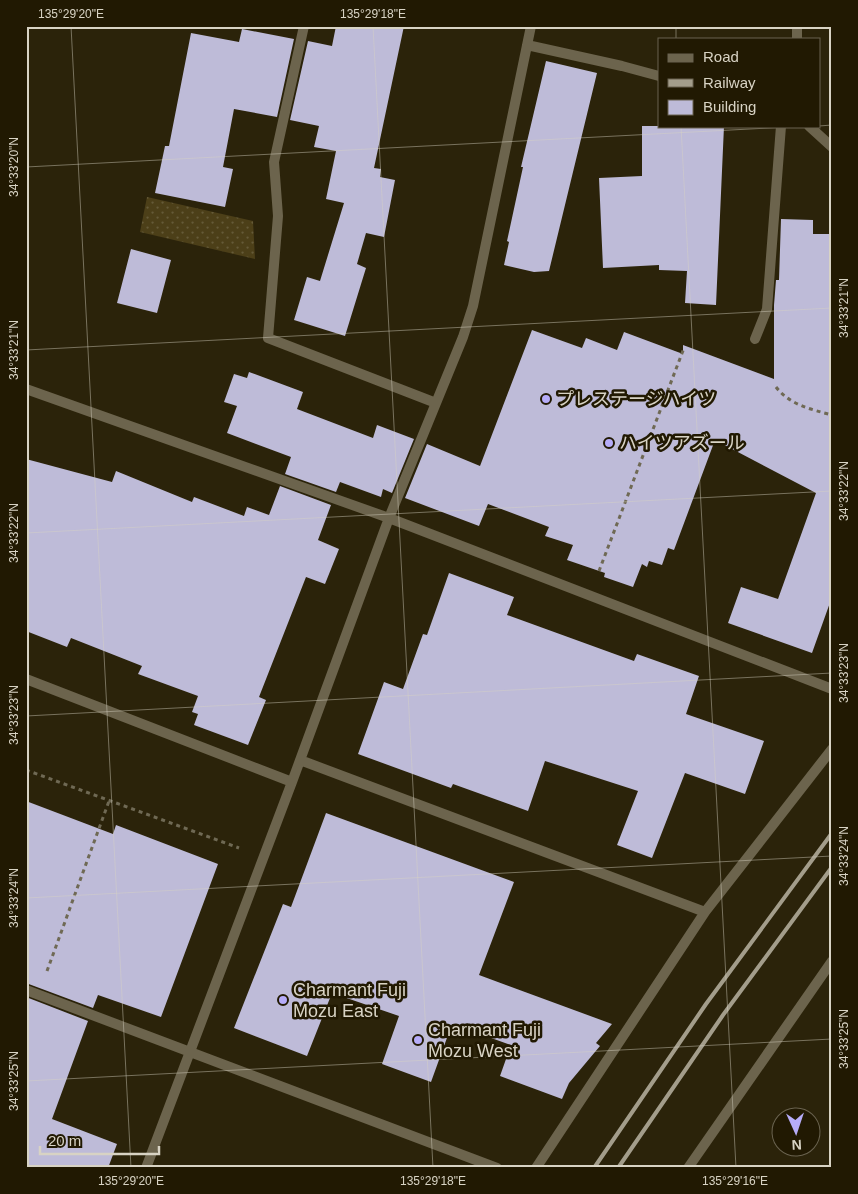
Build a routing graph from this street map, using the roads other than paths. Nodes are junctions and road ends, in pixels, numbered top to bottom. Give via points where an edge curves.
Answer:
1 (304, 26) edge
2 (531, 26) edge
3 (527, 45) junction
4 (658, 76) edge
5 (781, 128) edge
6 (811, 128) edge
7 (832, 147) edge
8 (755, 339) dead end
9 (26, 389) edge
10 (436, 403) junction
11 (389, 518) junction
12 (26, 679) edge
13 (832, 688) edge
14 (832, 749) edge
15 (300, 760) junction
16 (292, 782) junction
17 (705, 912) junction
18 (831, 962) edge
19 (26, 990) edge
20 (190, 1052) junction
21 (146, 1168) edge
22 (497, 1168) edge
23 (536, 1168) edge
24 (688, 1168) edge

1 - 10 street via 274,162 278,216 268,338
2 - 3 street
3 - 4 street
3 - 10 street via 473,306
5 - 8 street via 767,309
6 - 7 street
9 - 11 street
10 - 11 street
11 - 13 street
11 - 15 street
12 - 16 street
14 - 17 street
15 - 16 street
15 - 17 street
16 - 20 street
17 - 23 street
18 - 24 street
19 - 20 street
20 - 21 street
20 - 22 street

